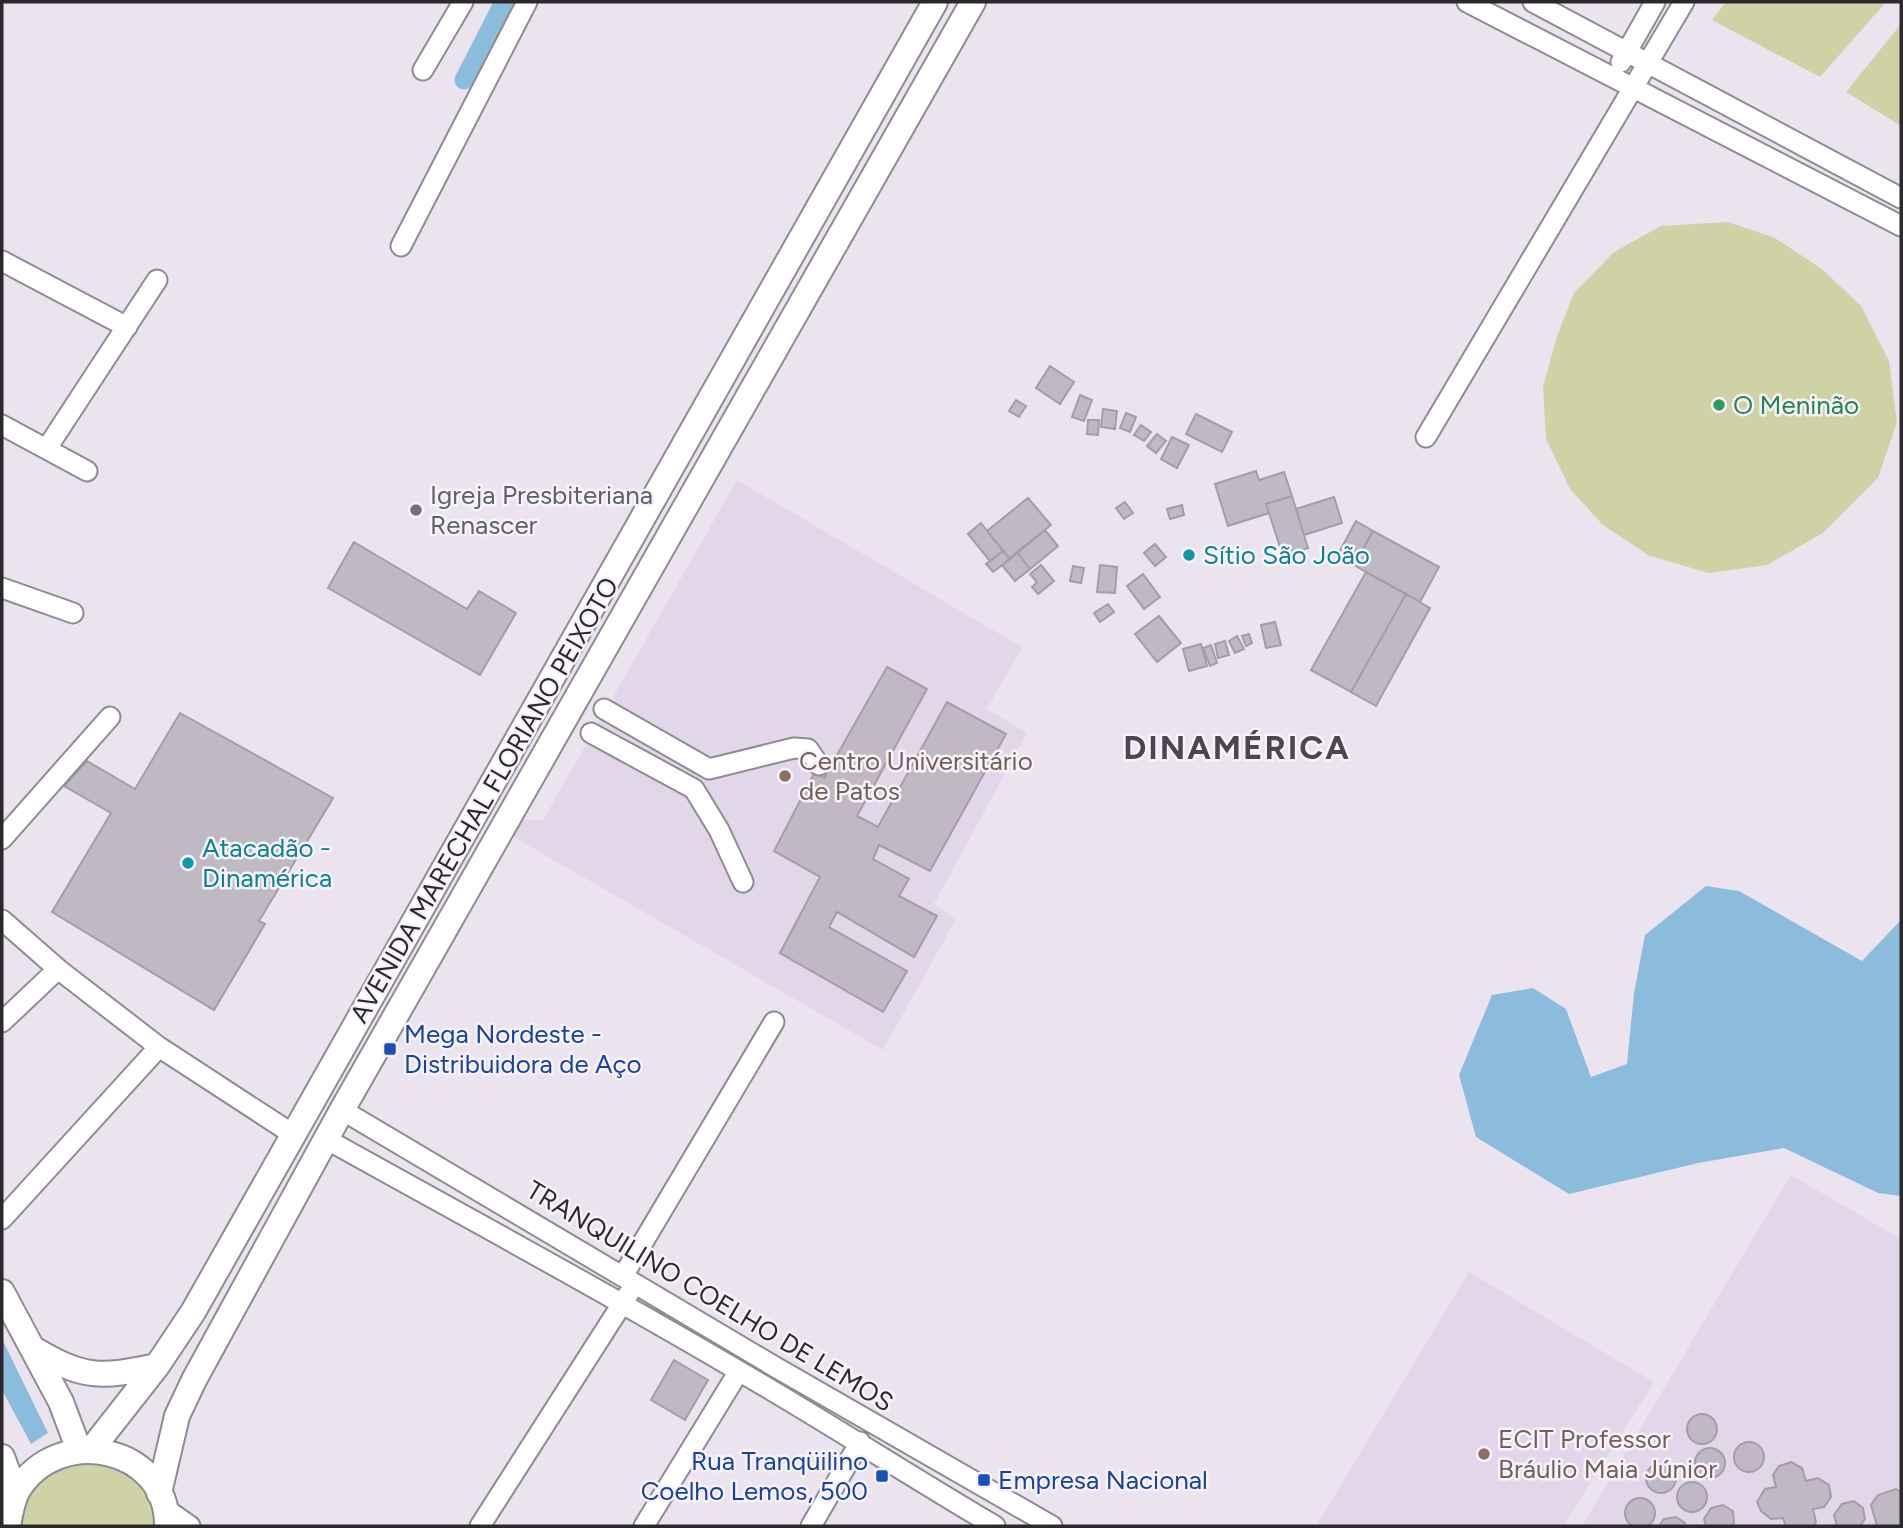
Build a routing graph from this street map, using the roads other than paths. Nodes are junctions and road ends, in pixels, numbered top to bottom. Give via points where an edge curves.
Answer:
1 (463, 2) edge
2 (527, 2) edge
3 (935, 2) edge
4 (972, 2) edge
5 (1467, 2) edge
6 (1533, 2) edge
7 (1655, 2) edge
8 (1684, 2) edge
9 (1627, 52) junction
10 (1649, 64) junction
11 (423, 70) dead end
12 (1612, 77) junction
13 (1634, 88) junction
14 (1739, 111) junction
15 (1728, 136) junction
16 (1901, 198) edge
17 (1901, 226) edge
18 (401, 246) dead end
19 (2, 261) edge
20 (157, 280) dead end
21 (128, 327) junction
22 (2, 425) edge
23 (1426, 437) dead end
24 (47, 448) junction
25 (87, 471) dead end
26 (2, 588) edge
27 (73, 613) dead end
28 (604, 709) dead end
29 (110, 718) dead end
30 (590, 733) dead end
31 (819, 765) dead end
32 (2, 839) edge
33 (743, 882) dead end
34 (2, 920) edge
35 (58, 969) junction
36 (2, 1021) edge
37 (774, 1022) dead end
38 (159, 1047) junction
39 (342, 1110) junction
40 (293, 1135) junction
41 (326, 1139) junction
42 (2, 1219) edge
43 (629, 1279) junction
44 (2, 1293) edge
45 (622, 1303) junction
46 (30, 1347) junction
47 (158, 1366) junction
48 (778, 1368) junction
49 (739, 1371) junction
50 (767, 1387) junction
51 (860, 1442) junction
52 (85, 1450) junction
53 (2, 1460) edge
54 (163, 1509) edge
55 (9, 1517) edge
56 (972, 1520) edge
57 (190, 1526) edge
58 (480, 1526) edge
59 (644, 1526) edge
60 (811, 1526) edge
61 (995, 1526) edge
62 (1052, 1526) edge

1 - 11 street
2 - 18 street
3 - 40 main road, AVENIDA MARECHAL FLORIANO PEIXOTO
4 - 39 main road, AVENIDA MARECHAL FLORIANO PEIXOTO
5 - 12 street
6 - 9 street
7 - 9 street
8 - 10 street
9 - 10 street
9 - 12 street
10 - 13 street
10 - 14 street
12 - 13 street
13 - 15 street
13 - 23 street
14 - 15 street
14 - 16 street
15 - 17 street
19 - 21 street
20 - 21 street
21 - 24 street
22 - 24 street
24 - 25 street
26 - 27 street
28 - 31 street via 709,769 794,748 808,749
29 - 32 street
30 - 33 street via 694,789
34 - 35 street
35 - 36 street
35 - 38 street
37 - 43 street
38 - 40 street
38 - 42 street
39 - 41 main road, AVENIDA MARECHAL FLORIANO PEIXOTO
39 - 43 street, TRANQUILINO COELHO DE LEMOS
40 - 47 main road, AVENIDA MARECHAL FLORIANO PEIXOTO
41 - 45 street, TRANQUILINO COELHO DE LEMOS
41 - 54 main road, AVENIDA MARECHAL FLORIANO PEIXOTO via 177,1416
43 - 45 street
43 - 48 street, TRANQUILINO COELHO DE LEMOS
44 - 46 main road
45 - 49 street, TRANQUILINO COELHO DE LEMOS
45 - 58 street
46 - 47 main road via 86,1373 111,1376
46 - 52 main road
47 - 52 main road, AVENIDA MARECHAL FLORIANO PEIXOTO
48 - 50 street
48 - 62 street, TRANQUILINO COELHO DE LEMOS
49 - 50 street, TRANQUILINO COELHO DE LEMOS
49 - 59 street
50 - 51 street, TRANQUILINO COELHO DE LEMOS
51 - 56 street, TRANQUILINO COELHO DE LEMOS
51 - 60 street
52 - 54 main road via 112,1453 131,1462 147,1475
52 - 55 main road via 36,1468 17,1492
53 - 55 main road via 8,1473
54 - 57 street
56 - 61 street, TRANQUILINO COELHO DE LEMOS

